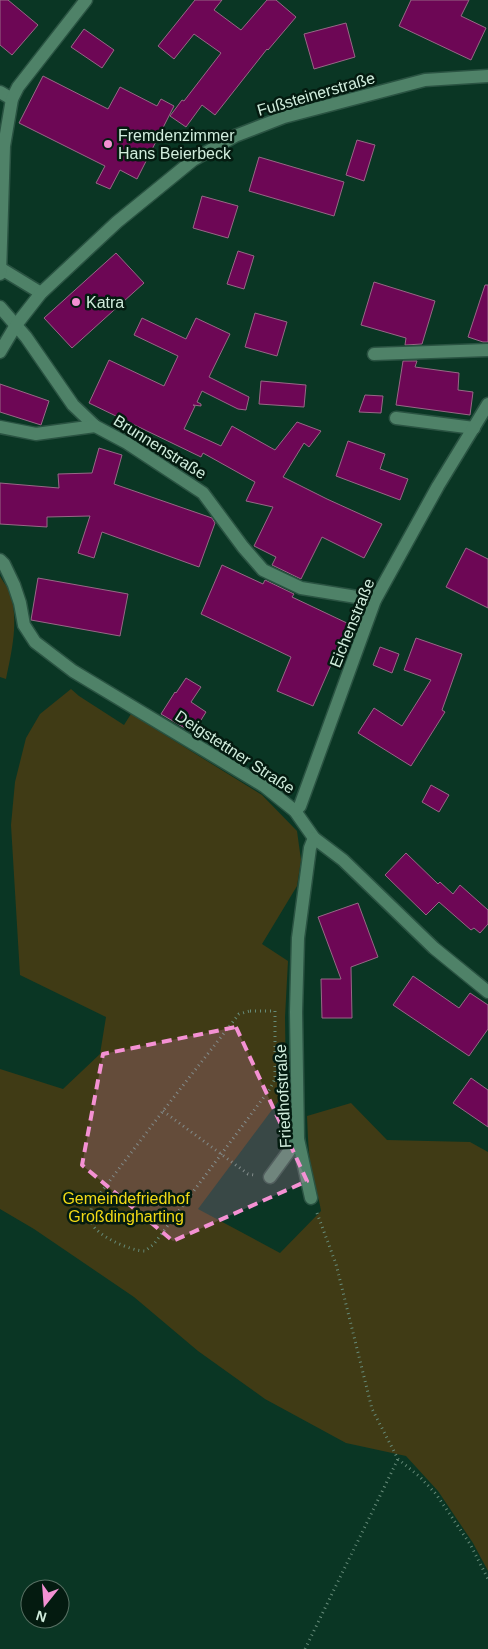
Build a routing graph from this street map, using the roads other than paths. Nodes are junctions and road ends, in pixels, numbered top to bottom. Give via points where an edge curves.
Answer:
1 (86, 0) edge
2 (488, 76) edge
3 (0, 92) edge
4 (12, 99) junction
5 (2, 162) edge
6 (0, 268) edge
7 (0, 274) edge
8 (41, 293) junction
9 (0, 307) edge
10 (16, 325) junction
11 (488, 350) edge
12 (0, 352) edge
13 (374, 354) dead end
14 (488, 404) edge
15 (396, 418) dead end
16 (95, 426) junction
17 (0, 427) edge
18 (474, 428) junction
19 (0, 560) edge
20 (375, 600) junction
21 (295, 811) junction
22 (314, 838) junction
23 (488, 992) edge
24 (298, 1139) junction
25 (270, 1177) road end
26 (311, 1198) road end

1 - 4 street
2 - 8 street, Fußsteinerstraße via 425,80 284,117 235,136 192,160 117,222
3 - 4 street
4 - 5 street
5 - 6 street
6 - 7 street
6 - 8 street
8 - 10 street, Fußsteinerstraße
9 - 10 street, Brunnenstraße
10 - 12 street, Fußsteinerstraße
10 - 16 street, Brunnenstraße via 73,405
11 - 13 street
14 - 18 street, Eichenstraße
15 - 18 street
16 - 17 street, Brunnenstraße via 36,434
16 - 20 street, Brunnenstraße via 203,493 263,570 301,588
18 - 20 street, Eichenstraße
19 - 21 street, Deigstettner Straße via 14,585 24,625 34,642 73,670 264,786
20 - 21 street, Eichenstraße via 300,806
21 - 22 street, Deigstettner Straße
22 - 23 street, Deigstettner Straße via 343,860 434,948
22 - 24 street, Friedhofstraße via 298,938
24 - 25 street
24 - 26 street, Friedhofstraße

